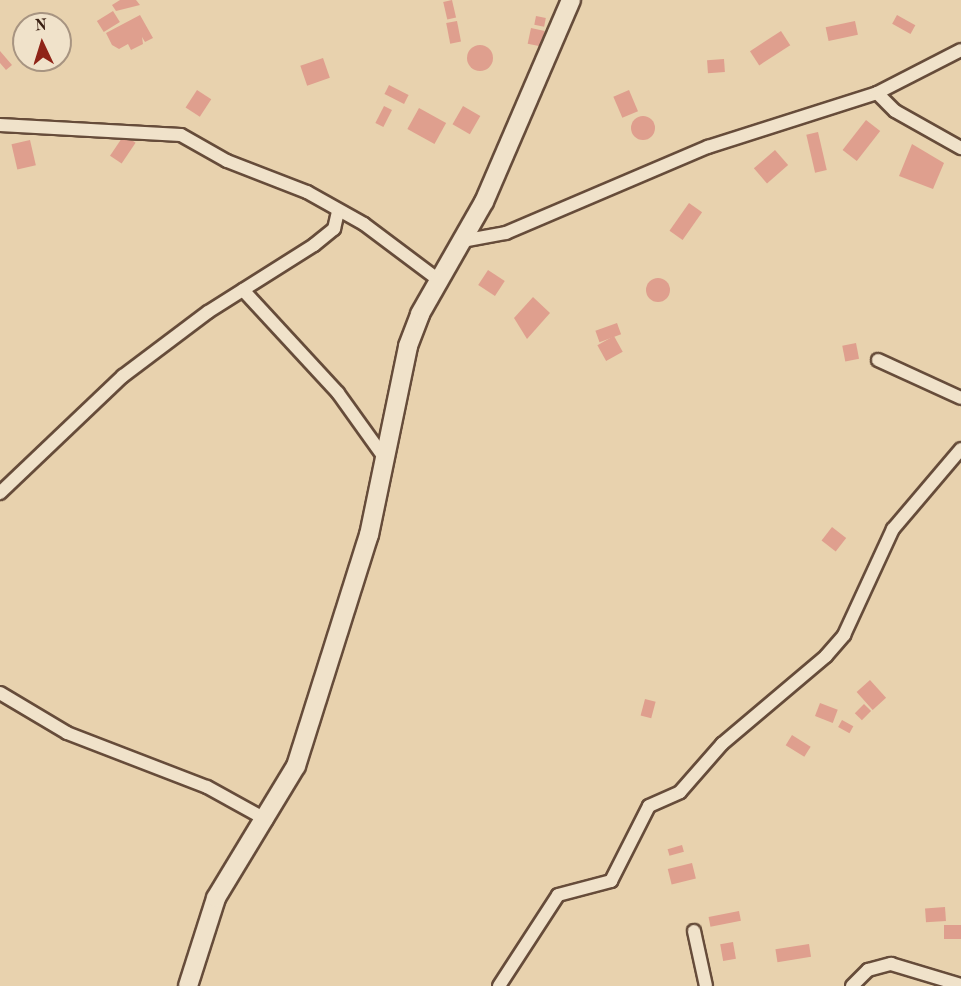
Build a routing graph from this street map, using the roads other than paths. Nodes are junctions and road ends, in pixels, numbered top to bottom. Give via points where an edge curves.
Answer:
1 (572, 0) edge
2 (961, 50) edge
3 (877, 93) junction
4 (0, 125) edge
5 (961, 148) edge
6 (338, 211) junction
7 (462, 241) junction
8 (440, 281) junction
9 (243, 290) junction
10 (878, 360) dead end
11 (961, 398) edge
12 (961, 449) edge
13 (386, 460) junction
14 (0, 493) edge
15 (0, 693) edge
16 (267, 820) junction
17 (693, 930) dead end
18 (188, 986) edge
19 (499, 986) edge
20 (706, 986) edge
21 (852, 986) edge
22 (961, 986) edge

1 - 7 main road via 484,202
2 - 3 street
3 - 5 street via 895,111
3 - 7 street via 708,147 506,233
4 - 6 street via 181,135
6 - 8 street
6 - 9 street via 334,229
7 - 8 main road
8 - 13 main road via 408,346
9 - 13 street via 330,384
9 - 14 street via 123,376
10 - 11 street
12 - 19 street via 893,529 843,636 826,656 722,744 680,792 649,806 611,881 558,895
13 - 16 main road via 366,546 322,688 296,766
15 - 16 street via 67,733 207,787
16 - 18 main road via 216,898
17 - 20 street
21 - 22 street via 868,970 891,964

